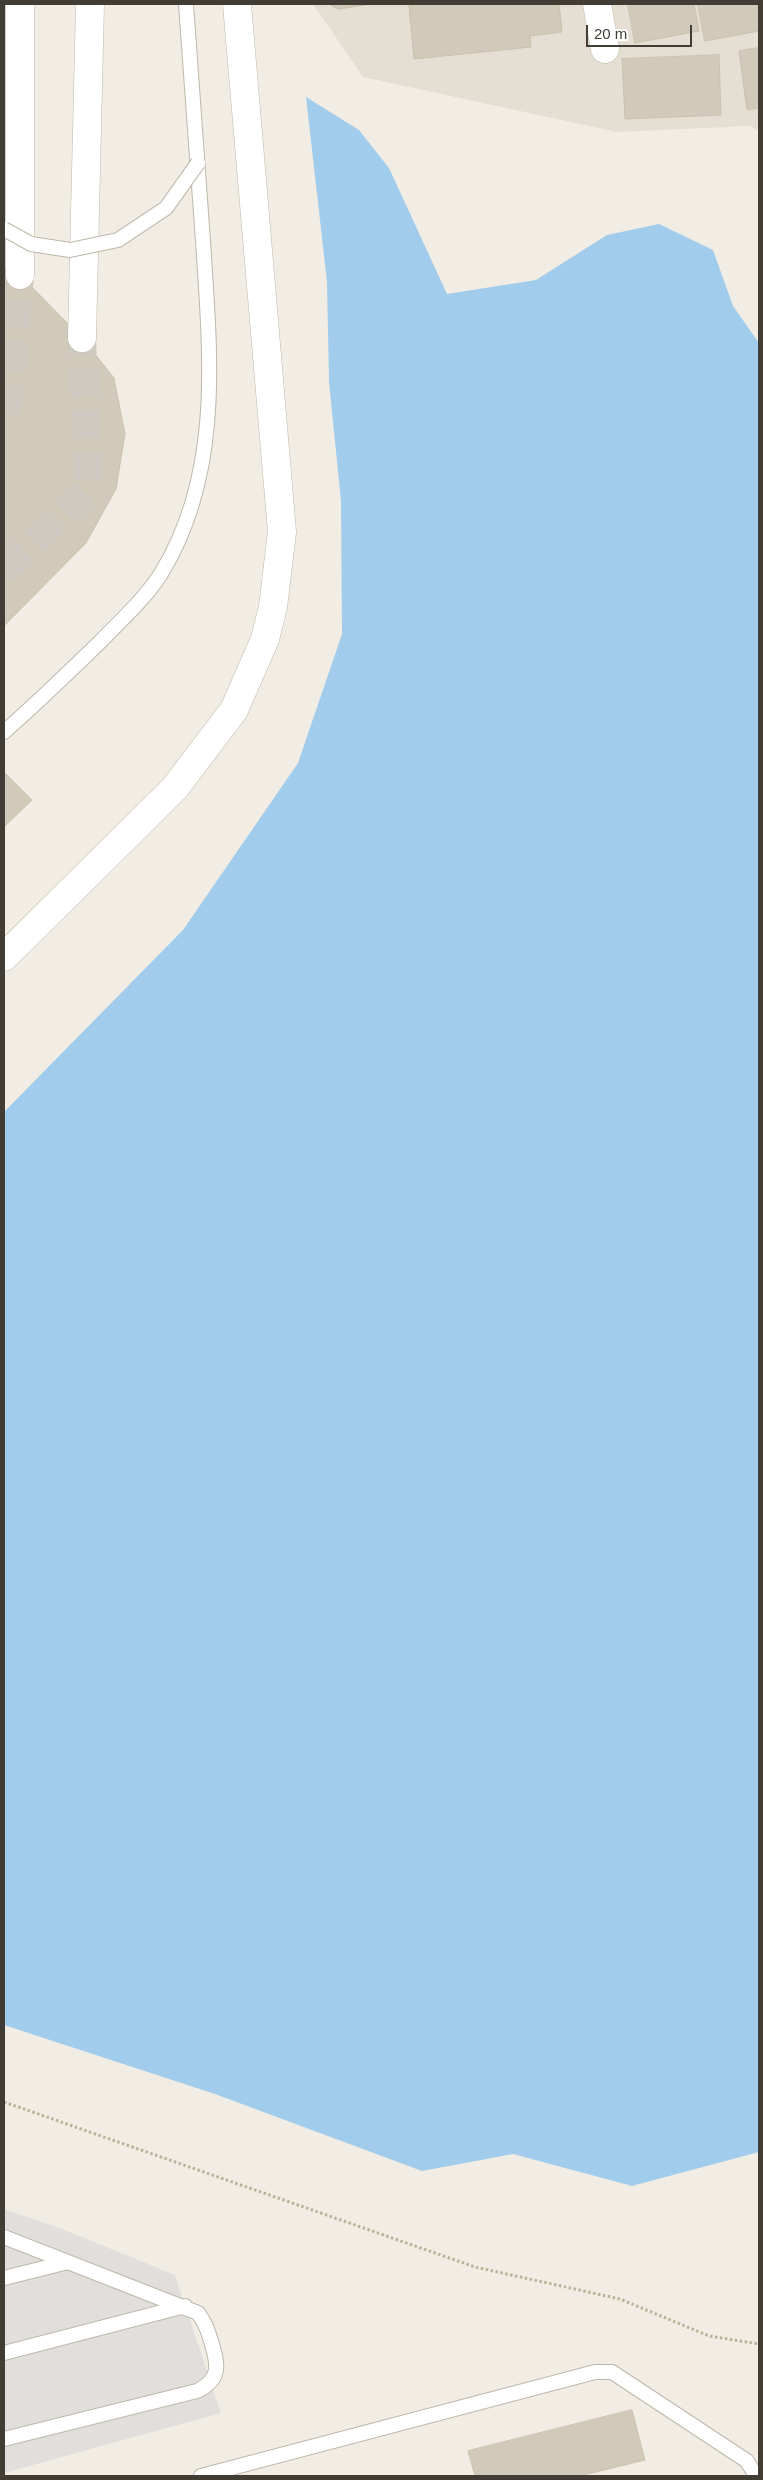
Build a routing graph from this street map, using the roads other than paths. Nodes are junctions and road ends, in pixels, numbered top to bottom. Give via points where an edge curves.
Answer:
1 (20, 4) edge
2 (90, 4) edge
3 (186, 4) edge
4 (237, 4) edge
5 (597, 4) edge
6 (605, 49) dead end
7 (198, 163) junction
8 (4, 229) edge
9 (20, 275) tunnel mouth
10 (82, 338) tunnel mouth
11 (4, 732) edge
12 (4, 957) edge
13 (4, 2237) edge
14 (68, 2262) junction
15 (4, 2278) edge
16 (185, 2306) junction
17 (4, 2353) edge
18 (4, 2440) edge
19 (201, 2476) edge
20 (756, 2476) edge

1 - 9 street
2 - 10 street
3 - 7 lane
4 - 12 street via 282,532 274,607 265,639 234,710 174,789
5 - 6 street
7 - 8 lane, bridge via 166,208 118,240 70,250 31,244
7 - 11 lane via 209,351 208,434 199,481 184,529 162,573 138,605
13 - 14 lane
14 - 15 lane
14 - 16 lane
16 - 17 lane
16 - 18 lane via 203,2319 216,2358 215,2373 206,2386
19 - 20 lane via 595,2372 612,2372 747,2461

